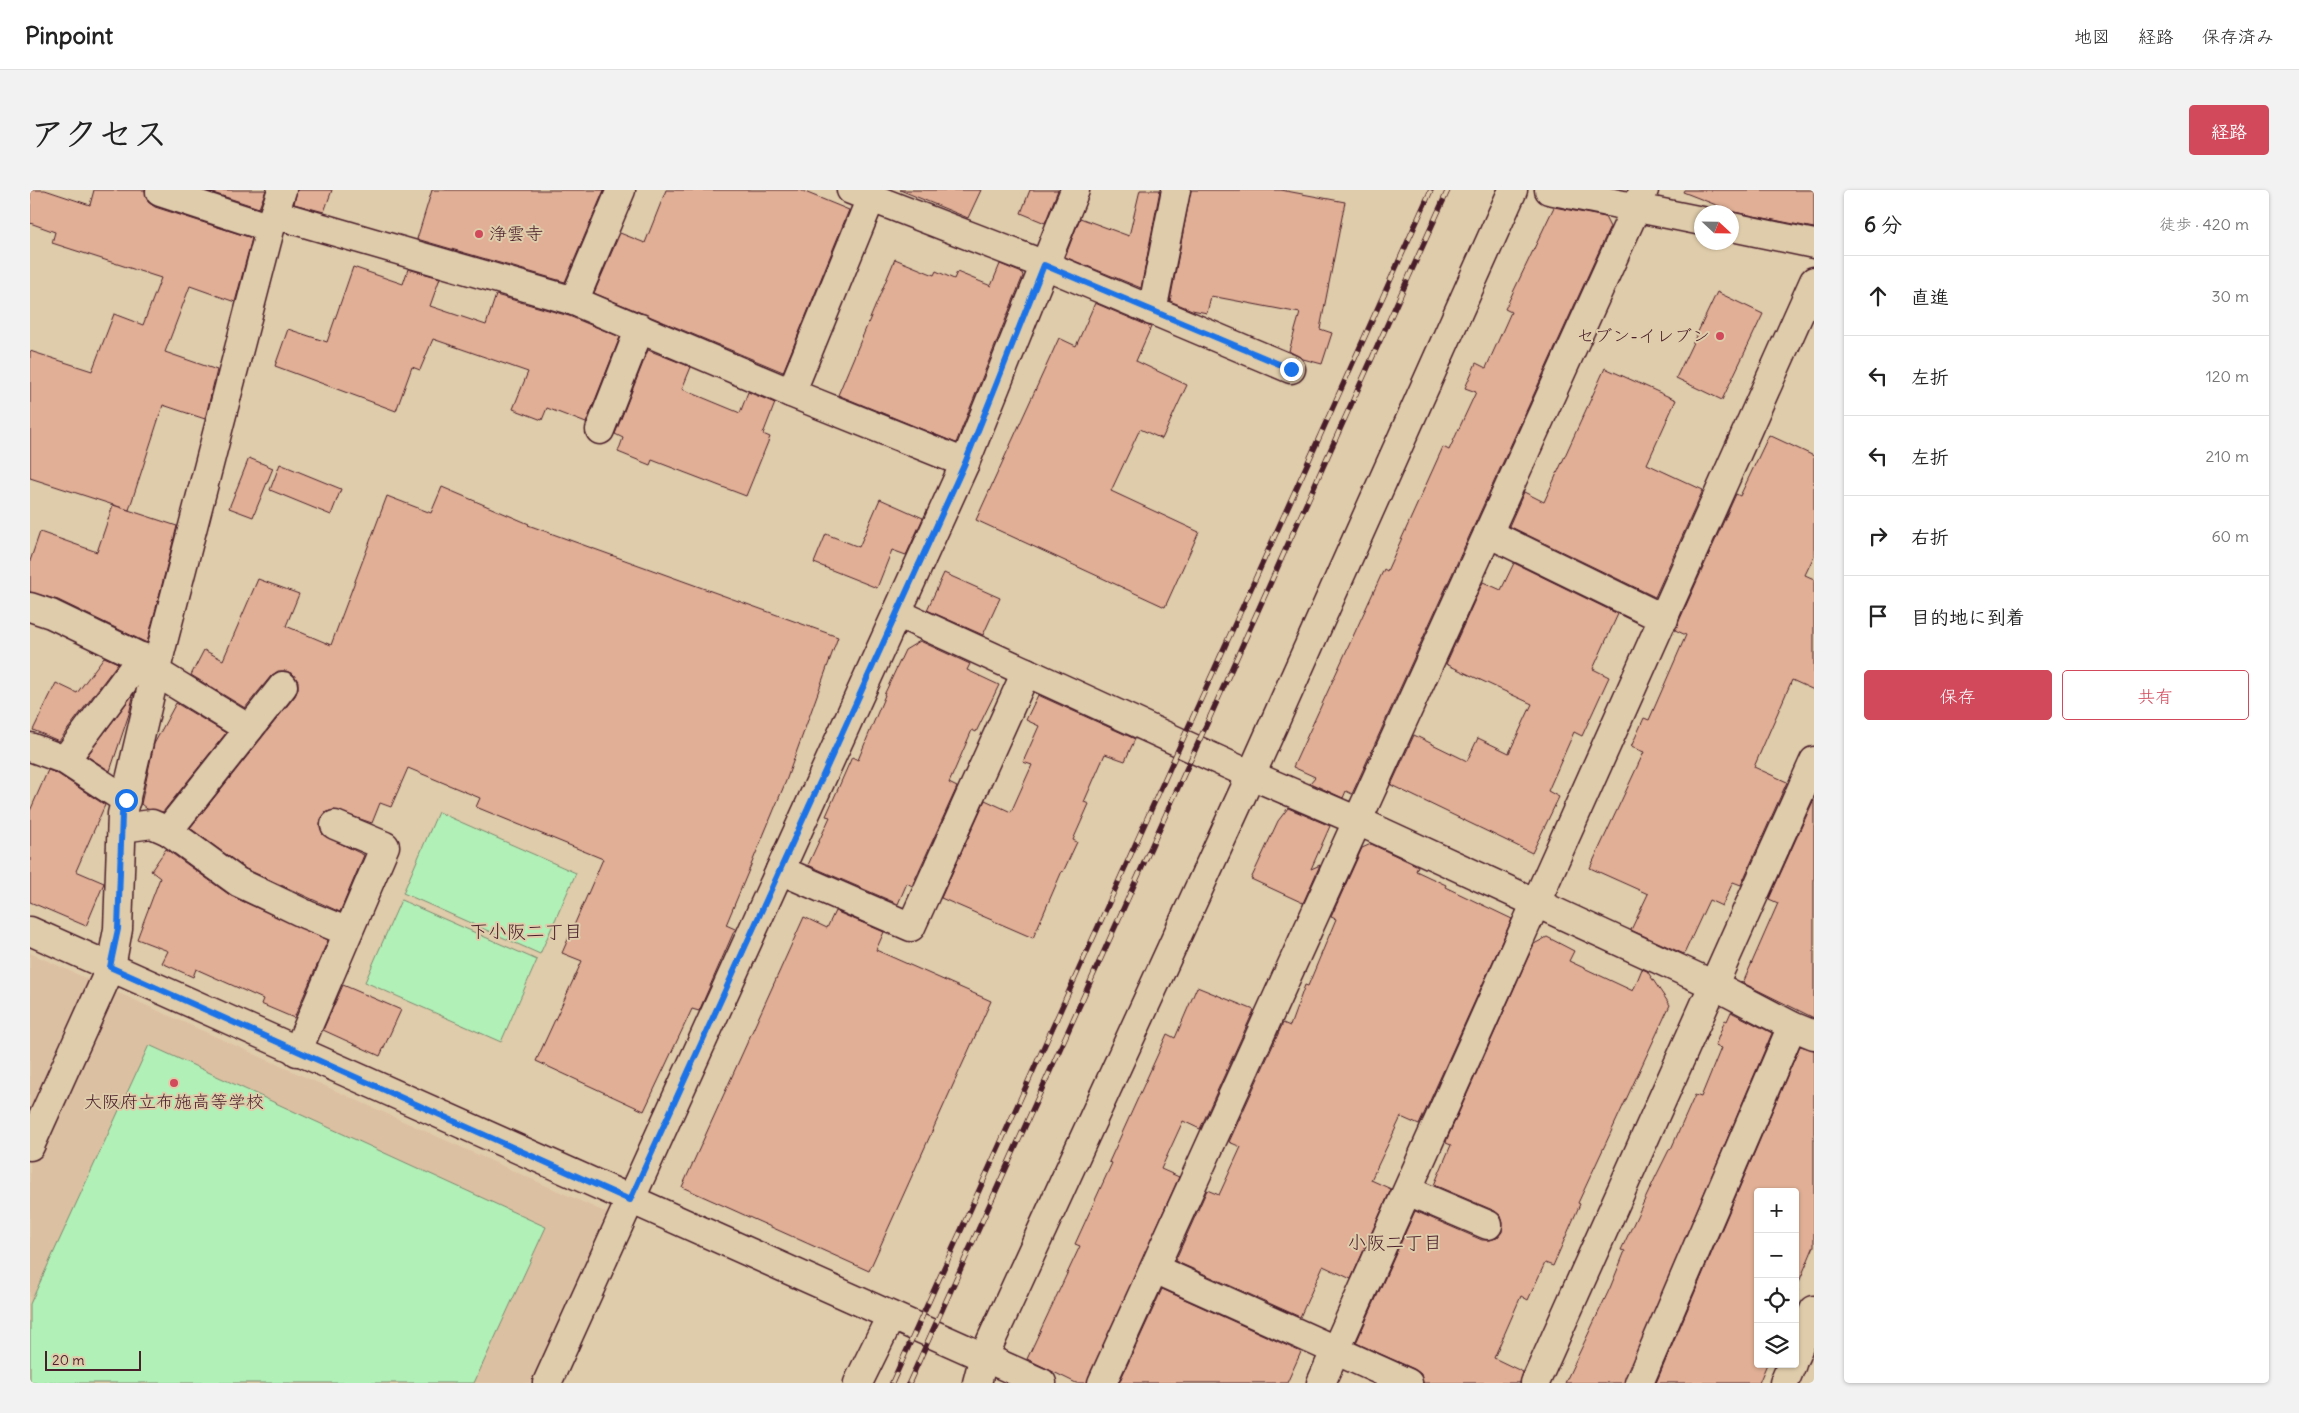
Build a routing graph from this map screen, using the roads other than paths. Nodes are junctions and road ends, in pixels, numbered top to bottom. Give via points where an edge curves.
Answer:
1 (622, 190) edge
2 (1075, 190) edge
3 (1176, 190) edge
4 (1513, 190) edge
5 (1549, 190) edge
6 (160, 192) dead end
7 (871, 194) edge
8 (1640, 199) edge
9 (275, 211) edge
10 (1694, 218) edge
11 (1739, 228) edge
12 (1814, 244) edge
13 (1044, 265) junction
14 (1814, 281) edge
15 (574, 302) junction
16 (1152, 311) junction
17 (640, 328) junction
18 (1291, 369) dead end
19 (792, 394) junction
20 (600, 430) dead end
21 (965, 463) junction
22 (1488, 533) junction
23 (30, 607) edge
24 (897, 613) junction
25 (1664, 619) junction
26 (152, 664) junction
27 (1026, 672) junction
28 (282, 686) dead end
29 (249, 729) junction
30 (30, 748) edge
31 (65, 760) junction
32 (1814, 761) edge
33 (1251, 776) junction
34 (126, 800) junction
35 (1358, 821) junction
36 (335, 825) dead end
37 (122, 828) junction
38 (168, 831) junction
39 (780, 870) junction
40 (1537, 905) junction
41 (30, 930) edge
42 (348, 932) junction
43 (110, 967) junction
44 (1714, 985) junction
45 (1803, 1030) edge
46 (297, 1052) junction
47 (30, 1146) edge
48 (1408, 1191) junction
49 (630, 1200) junction
50 (1488, 1225) dead end
51 (1155, 1268) junction
52 (1814, 1310) edge
53 (890, 1316) junction
54 (1799, 1346) edge
55 (1336, 1352) junction
56 (984, 1356) junction
57 (1790, 1368) edge
58 (547, 1383) edge
59 (858, 1383) edge
60 (976, 1383) edge
61 (1042, 1383) edge
62 (1102, 1383) edge
63 (1322, 1383) edge
64 (1408, 1383) edge
65 (1535, 1383) edge
66 (1639, 1383) edge
67 (1784, 1383) edge

1 - 15 street
2 - 13 street
3 - 16 street
4 - 33 street
5 - 8 street
6 - 9 street
7 - 13 street
7 - 19 street
8 - 10 street
8 - 22 street
9 - 15 street
9 - 26 street
11 - 12 street
13 - 16 street
13 - 21 street
14 - 25 street
15 - 17 street
16 - 18 street
17 - 19 street
17 - 20 street
19 - 21 street
21 - 24 street
22 - 25 street
22 - 35 street
23 - 26 street via 51,614
24 - 27 street
24 - 39 street
25 - 40 street
26 - 29 street
26 - 31 street
26 - 34 street
27 - 33 street
27 - 39 street via 911,927
28 - 29 street
29 - 38 street
30 - 31 street
31 - 34 street
32 - 44 street
33 - 35 street
33 - 56 street
34 - 37 street
35 - 40 street
35 - 51 street
36 - 42 street via 385,846
37 - 38 street via 152,824
37 - 43 street via 118,929
38 - 42 street via 238,882
39 - 49 street
40 - 44 street
40 - 48 street
41 - 43 street
42 - 46 street
43 - 46 street
43 - 47 street
44 - 45 street
44 - 65 street
45 - 66 street
46 - 49 street
48 - 50 street
48 - 55 street
49 - 53 street
49 - 58 street
51 - 55 street
51 - 62 street
52 - 54 street
53 - 56 street
53 - 59 street
55 - 63 street
55 - 64 street
56 - 60 street
56 - 61 street
57 - 67 street

